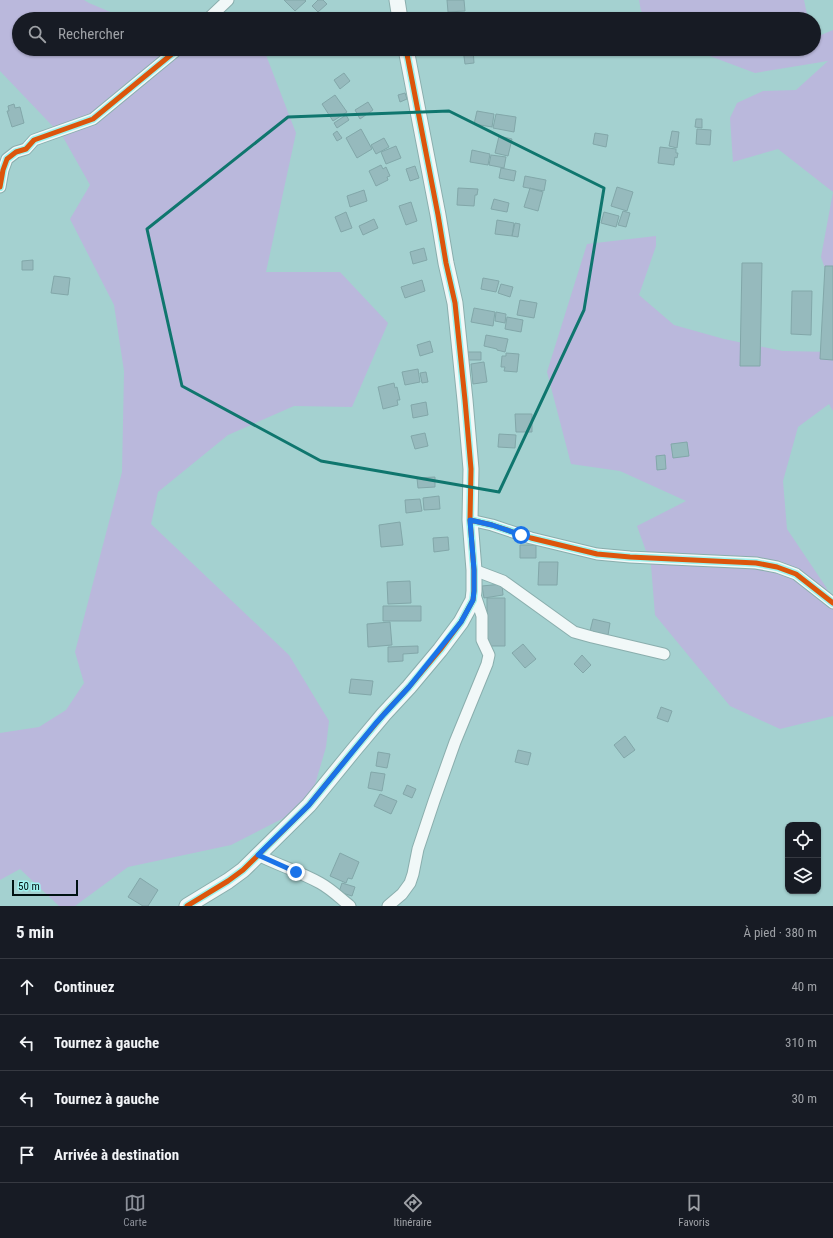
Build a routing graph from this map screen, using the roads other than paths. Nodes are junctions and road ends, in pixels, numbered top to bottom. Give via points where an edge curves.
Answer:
1 (228, 0) edge
2 (396, 0) edge
3 (215, 12) edge
4 (399, 12) edge
5 (170, 56) edge
6 (407, 56) edge
7 (0, 187) edge
8 (470, 520) junction
9 (474, 570) junction
10 (474, 591) junction
11 (833, 603) edge
12 (664, 654) dead end
13 (258, 855) junction
14 (188, 906) edge
15 (350, 906) edge
16 (388, 906) edge

1 - 3 street
2 - 4 street
5 - 7 street via 93,119 34,140 26,149 8,158 2,170
6 - 8 street via 455,304 471,469
8 - 9 street
8 - 11 street via 531,538 604,555 756,563 778,567 796,574
9 - 10 street
9 - 12 street via 503,581 574,632
10 - 13 street via 473,600 461,622 435,656 309,805
10 - 16 street via 482,616 482,640 489,655 487,664 434,801 410,883
13 - 14 street via 228,881
13 - 15 street via 321,883

